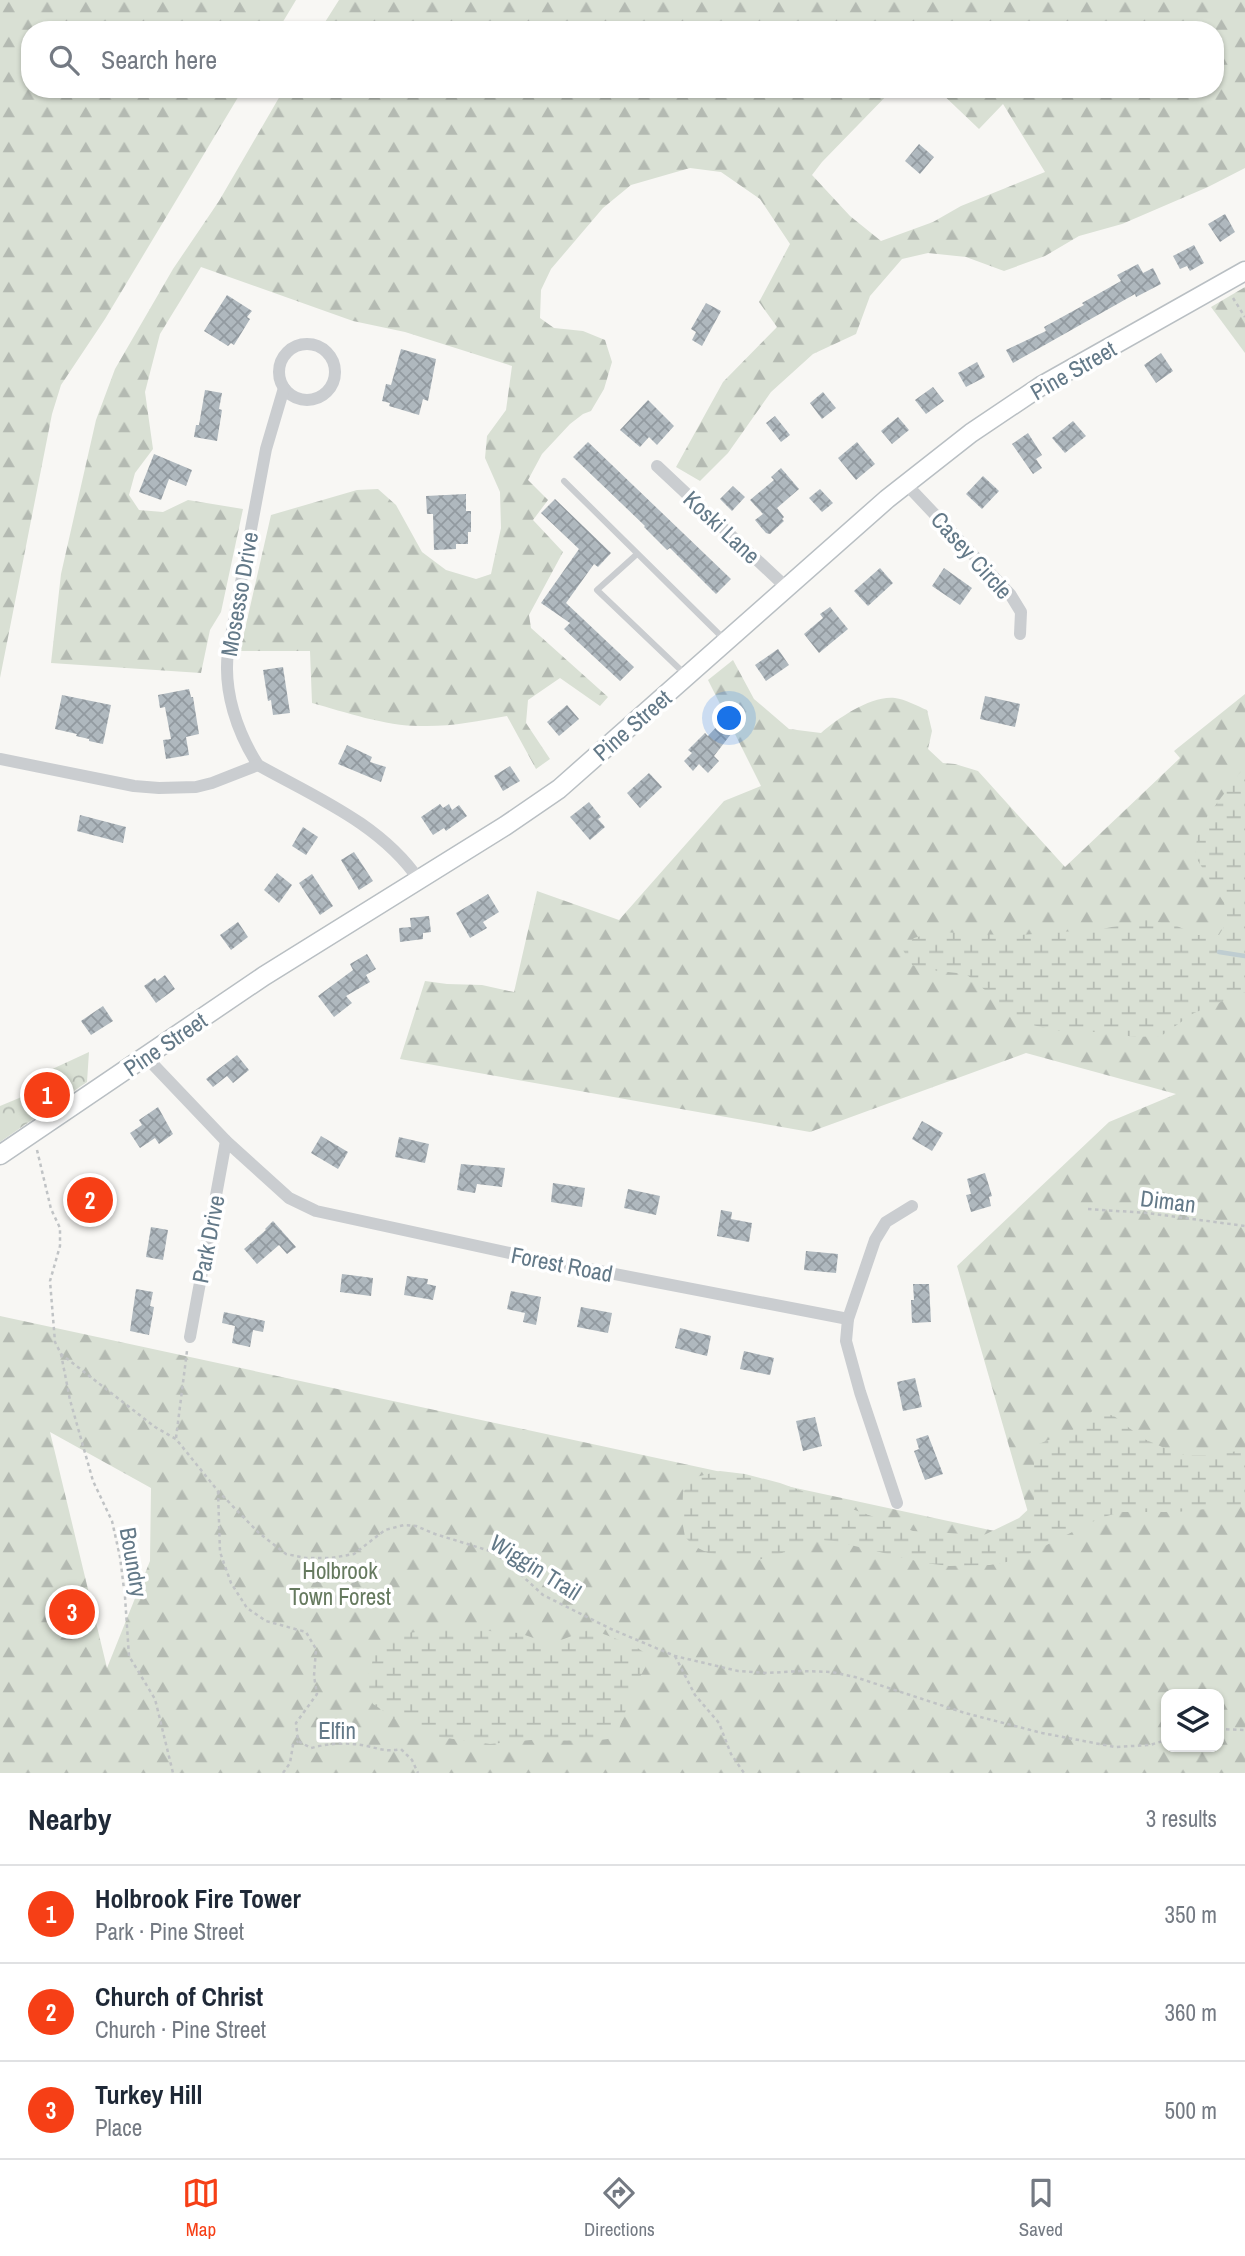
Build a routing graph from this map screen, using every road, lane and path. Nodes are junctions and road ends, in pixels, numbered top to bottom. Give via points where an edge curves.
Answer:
1 (1245, 271) edge
2 (1223, 283) junction
3 (1245, 317) edge
4 (284, 388) junction
5 (657, 466) dead end
6 (564, 481) dead end
7 (906, 484) junction
8 (637, 554) junction
9 (788, 588) junction
10 (1020, 634) dead end
11 (726, 642) junction
12 (688, 676) junction
13 (0, 759) edge
14 (258, 765) junction
15 (419, 880) junction
16 (146, 1057) junction
17 (31, 1133) junction
18 (226, 1141) junction
19 (0, 1154) edge
20 (912, 1206) dead end
21 (1088, 1209) dead end
22 (1245, 1226) edge
23 (848, 1318) junction
24 (190, 1337) joint
25 (61, 1354) junction
26 (176, 1439) junction
27 (218, 1492) junction
28 (897, 1503) dead end
29 (676, 1656) junction
30 (1224, 1729) edge
31 (1245, 1730) edge
32 (298, 1741) junction
33 (1161, 1742) edge
34 (173, 1773) edge
35 (283, 1773) edge
36 (418, 1773) edge
37 (744, 1773) edge

1 - 2 main road, Pine Street
2 - 3 path
2 - 7 main road, Pine Street via 1041,386
4 - 4 street, Mosesso Drive via 298,399 317,399 331,387 332,360 310,344 292,348 280,362 279,380
4 - 14 street, Mosesso Drive via 266,449 226,669 231,704
5 - 9 street, Koski Lane
6 - 8 lane
7 - 9 main road, Pine Street
7 - 10 street, Casey Circle via 1010,594 1021,612
8 - 11 lane
8 - 12 lane via 597,590
9 - 11 main road, Pine Street
11 - 12 main road, Pine Street
12 - 15 main road, Pine Street via 559,789
13 - 14 street via 159,788 196,787
14 - 15 street via 375,833 398,852
15 - 16 main road, Pine Street via 264,976
16 - 17 main road, Pine Street
16 - 18 street, Forest Road
17 - 19 main road, Pine Street
17 - 25 path via 60,1228 50,1281 55,1342
18 - 23 street, Forest Road via 289,1198 316,1211 542,1261
18 - 24 street, Park Drive
20 - 23 street via 886,1222 875,1240
21 - 22 path, Diman
23 - 28 street via 846,1340
24 - 26 path
25 - 26 path, Wiggin Trail
25 - 34 path, Boundry via 93,1481 112,1521 120,1557 128,1656 155,1699
26 - 27 path, Wiggin Trail
27 - 29 path, Wiggin Trail via 275,1547 306,1559 354,1554 385,1530 404,1525 490,1551 544,1595
27 - 32 path, Elfin via 220,1552 231,1583 247,1608 267,1621 306,1632 316,1649 317,1695 296,1723
29 - 33 path, Wiggin Trail via 738,1671 832,1672 965,1713 1115,1747
29 - 37 path via 695,1695 719,1723
30 - 31 path
32 - 35 path
32 - 36 path, Elfin via 311,1748 331,1743 388,1752 401,1749

